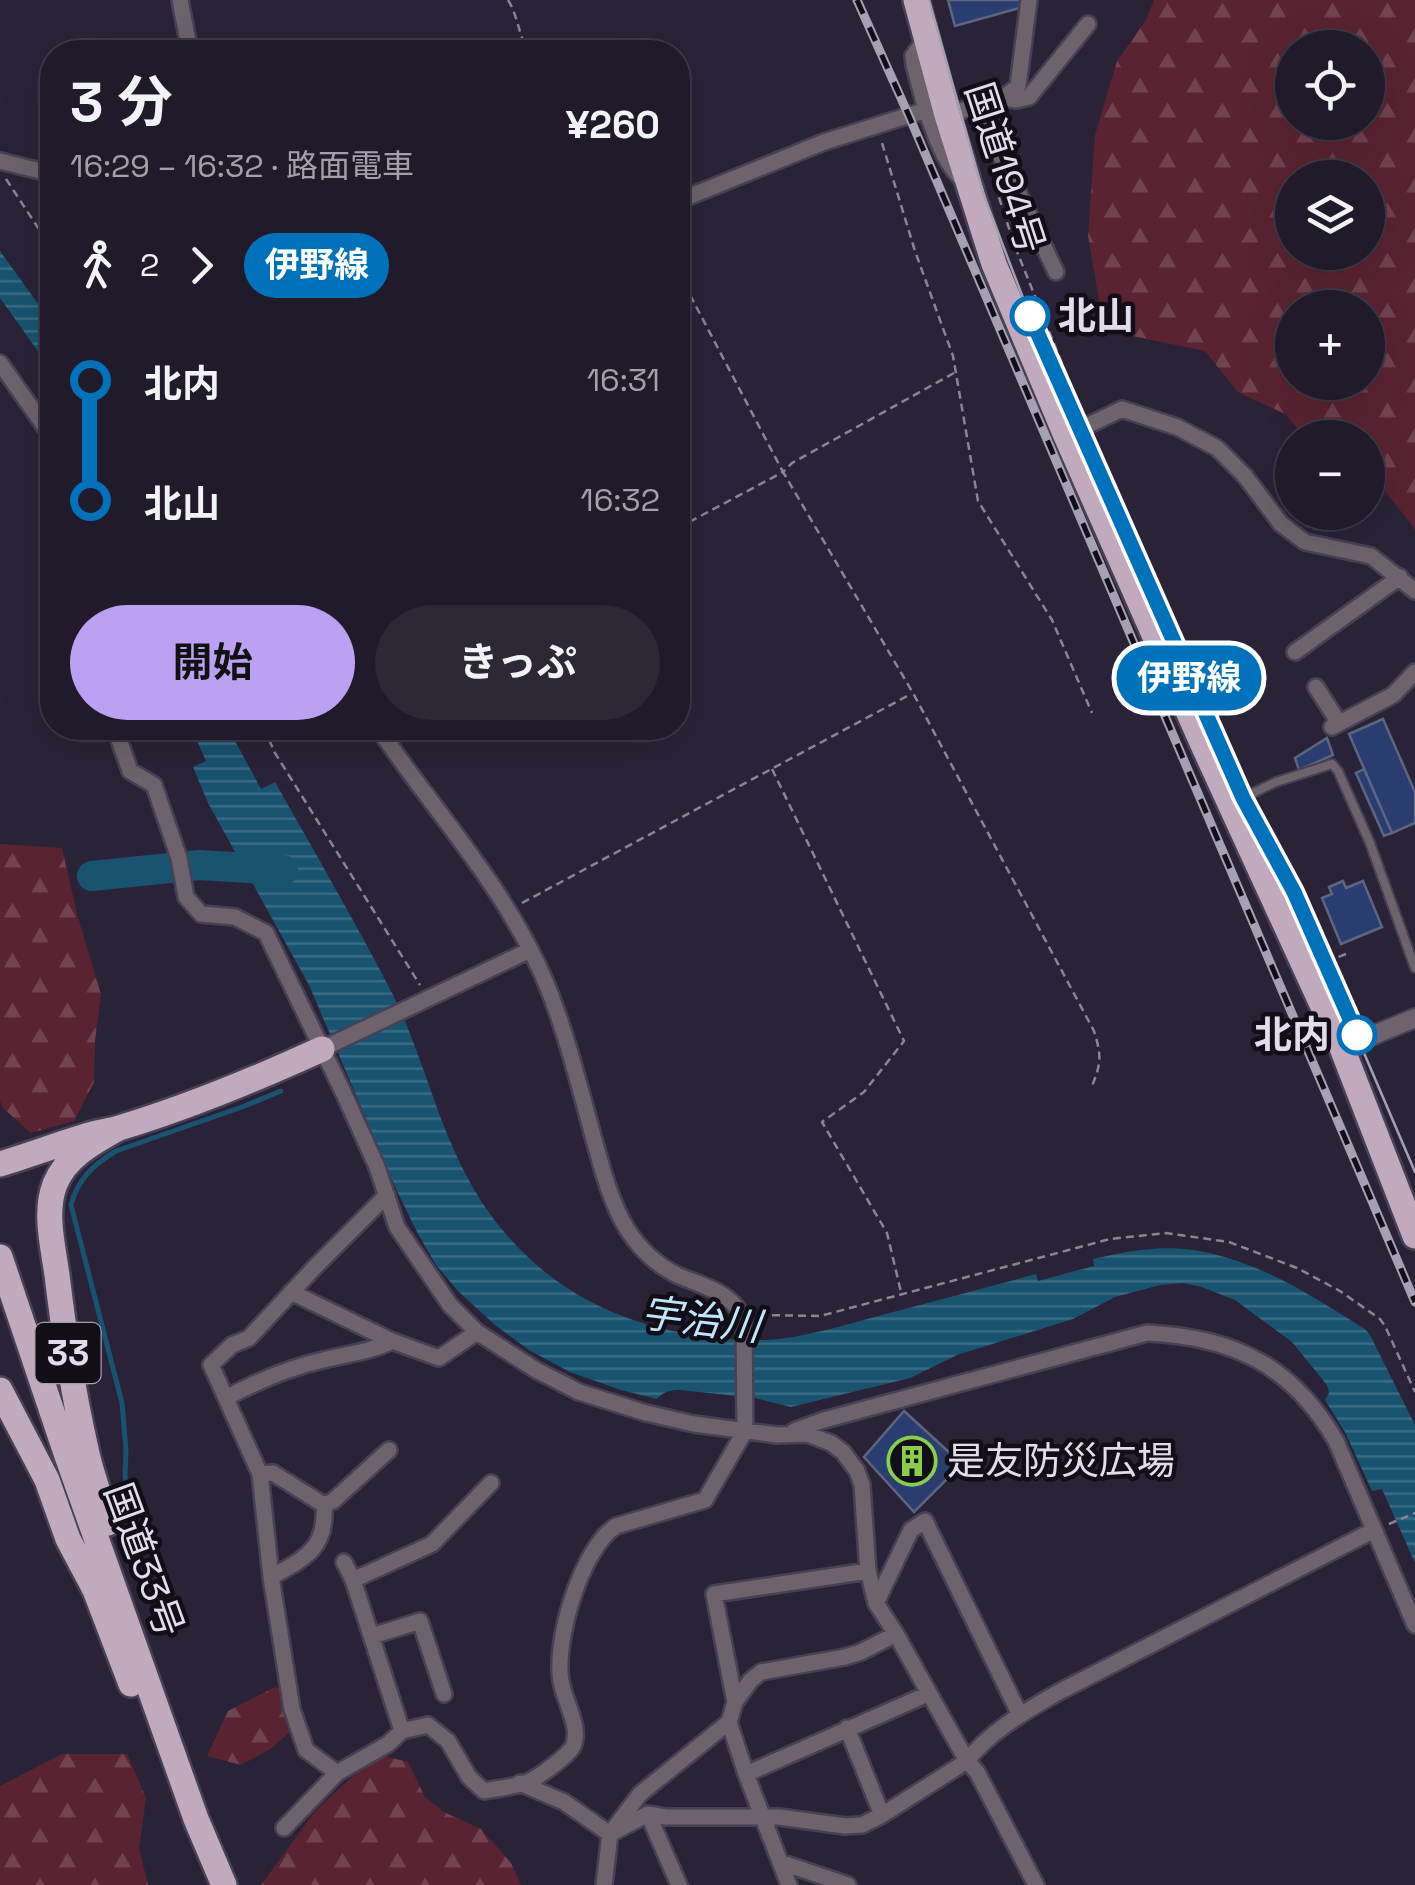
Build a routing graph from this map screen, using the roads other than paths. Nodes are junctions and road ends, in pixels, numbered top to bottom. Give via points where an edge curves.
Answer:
1 (180, 0) edge
2 (916, 0) edge
3 (1029, 0) edge
4 (1088, 24) dead end
5 (188, 40) edge
6 (1003, 98) junction
7 (977, 106) junction
8 (937, 113) junction
9 (0, 160) edge
10 (40, 171) edge
11 (690, 197) edge
12 (1056, 272) dead end
13 (0, 364) edge
14 (40, 420) edge
15 (1077, 431) junction
16 (1400, 577) junction
17 (1415, 590) edge
18 (1296, 652) dead end
19 (1415, 672) edge
20 (1316, 687) dead end
21 (119, 740) edge
22 (387, 740) edge
23 (1239, 799) junction
24 (530, 950) junction
25 (1415, 968) edge
26 (1415, 1018) edge
27 (1342, 1048) junction
28 (322, 1049) junction
29 (116, 1128) junction
30 (0, 1164) edge
31 (387, 1195) junction
32 (1415, 1236) edge
33 (0, 1257) edge
34 (292, 1292) junction
35 (478, 1332) junction
36 (392, 1341) junction
37 (0, 1390) edge
38 (226, 1398) junction
39 (745, 1424) junction
40 (777, 1435) junction
41 (389, 1450) dead end
42 (260, 1474) junction
43 (491, 1484) dead end
44 (324, 1505) junction
45 (1378, 1529) junction
46 (344, 1562) dead end
47 (868, 1572) junction
48 (270, 1577) junction
49 (353, 1580) junction
50 (120, 1602) junction
51 (876, 1603) junction
52 (1415, 1625) edge
53 (896, 1634) junction
54 (372, 1636) junction
55 (444, 1694) dead end
56 (928, 1694) junction
57 (735, 1702) junction
58 (1020, 1715) junction
59 (730, 1722) junction
60 (847, 1728) junction
61 (402, 1731) junction
62 (968, 1761) junction
63 (337, 1773) junction
64 (746, 1774) junction
65 (520, 1784) junction
66 (648, 1814) junction
67 (882, 1815) junction
68 (761, 1816) junction
69 (196, 1819) junction
70 (284, 1828) dead end
71 (610, 1834) junction
72 (780, 1862) junction
73 (224, 1885) edge
74 (604, 1885) edge
75 (679, 1885) edge
76 (789, 1885) edge
77 (848, 1885) edge
78 (1036, 1885) edge

1 - 5 street
2 - 8 highway, 国道194号
3 - 6 street via 1018,86
4 - 6 street via 1029,97
6 - 7 street
7 - 8 street
7 - 12 street
8 - 11 street via 824,142
8 - 15 highway, 国道194号 via 994,264
9 - 10 street
13 - 14 street
15 - 16 street via 1122,408 1177,428 1217,448 1281,524 1305,542 1370,556
15 - 23 highway, 国道194号
16 - 17 street
16 - 18 street
19 - 20 street via 1394,695 1335,725
21 - 28 street via 130,771 154,785 186,897 201,914 234,917 266,934
22 - 24 street via 487,876
23 - 25 lane via 1332,764 1370,844
23 - 27 highway, 国道194号
24 - 28 street
24 - 39 street via 625,1226 657,1262 725,1294 743,1317
26 - 27 street
27 - 32 highway, 国道194号
28 - 29 highway, 33
28 - 31 street
29 - 30 highway, 33
29 - 50 highway, 33 via 67,1164 50,1201 74,1391 112,1536
31 - 34 street
31 - 35 street via 397,1227 426,1273
33 - 50 highway, 国道33号 / 33
34 - 36 street
34 - 38 street via 212,1365
35 - 36 street via 439,1358
35 - 39 street via 579,1392 694,1424
36 - 38 street via 254,1382
37 - 69 highway, 33 via 47,1480 150,1736
38 - 42 street
39 - 40 street
39 - 65 street via 704,1500 606,1532 580,1574 562,1640 560,1678 576,1739 562,1759
40 - 45 street via 1147,1333 1174,1334 1256,1360 1308,1398
40 - 47 street via 807,1434 831,1443 857,1471
41 - 44 street
42 - 44 street via 273,1473
42 - 48 street
43 - 49 street via 432,1544
44 - 48 street via 326,1526 318,1544
45 - 52 street
45 - 58 street
46 - 49 street
47 - 51 street
47 - 57 street via 714,1594
48 - 63 street via 301,1736 306,1750
49 - 54 street
50 - 69 highway, 国道33号 / 33
51 - 53 street
51 - 58 street via 912,1530 925,1520
53 - 56 street
53 - 57 street via 846,1658 762,1672
54 - 55 street via 420,1621
54 - 61 street
56 - 60 street
56 - 62 street
57 - 59 street
58 - 62 street
59 - 64 street
59 - 71 street via 640,1794
60 - 64 street
60 - 67 street
61 - 63 street
61 - 65 street via 428,1725 484,1792
62 - 67 street
62 - 78 street
63 - 70 street
64 - 68 street
65 - 71 street via 564,1802
66 - 68 street
66 - 71 street
66 - 75 street
67 - 68 street via 845,1826
68 - 72 street
69 - 73 highway, 国道33号 / 33
71 - 74 street
72 - 76 street
72 - 77 street

